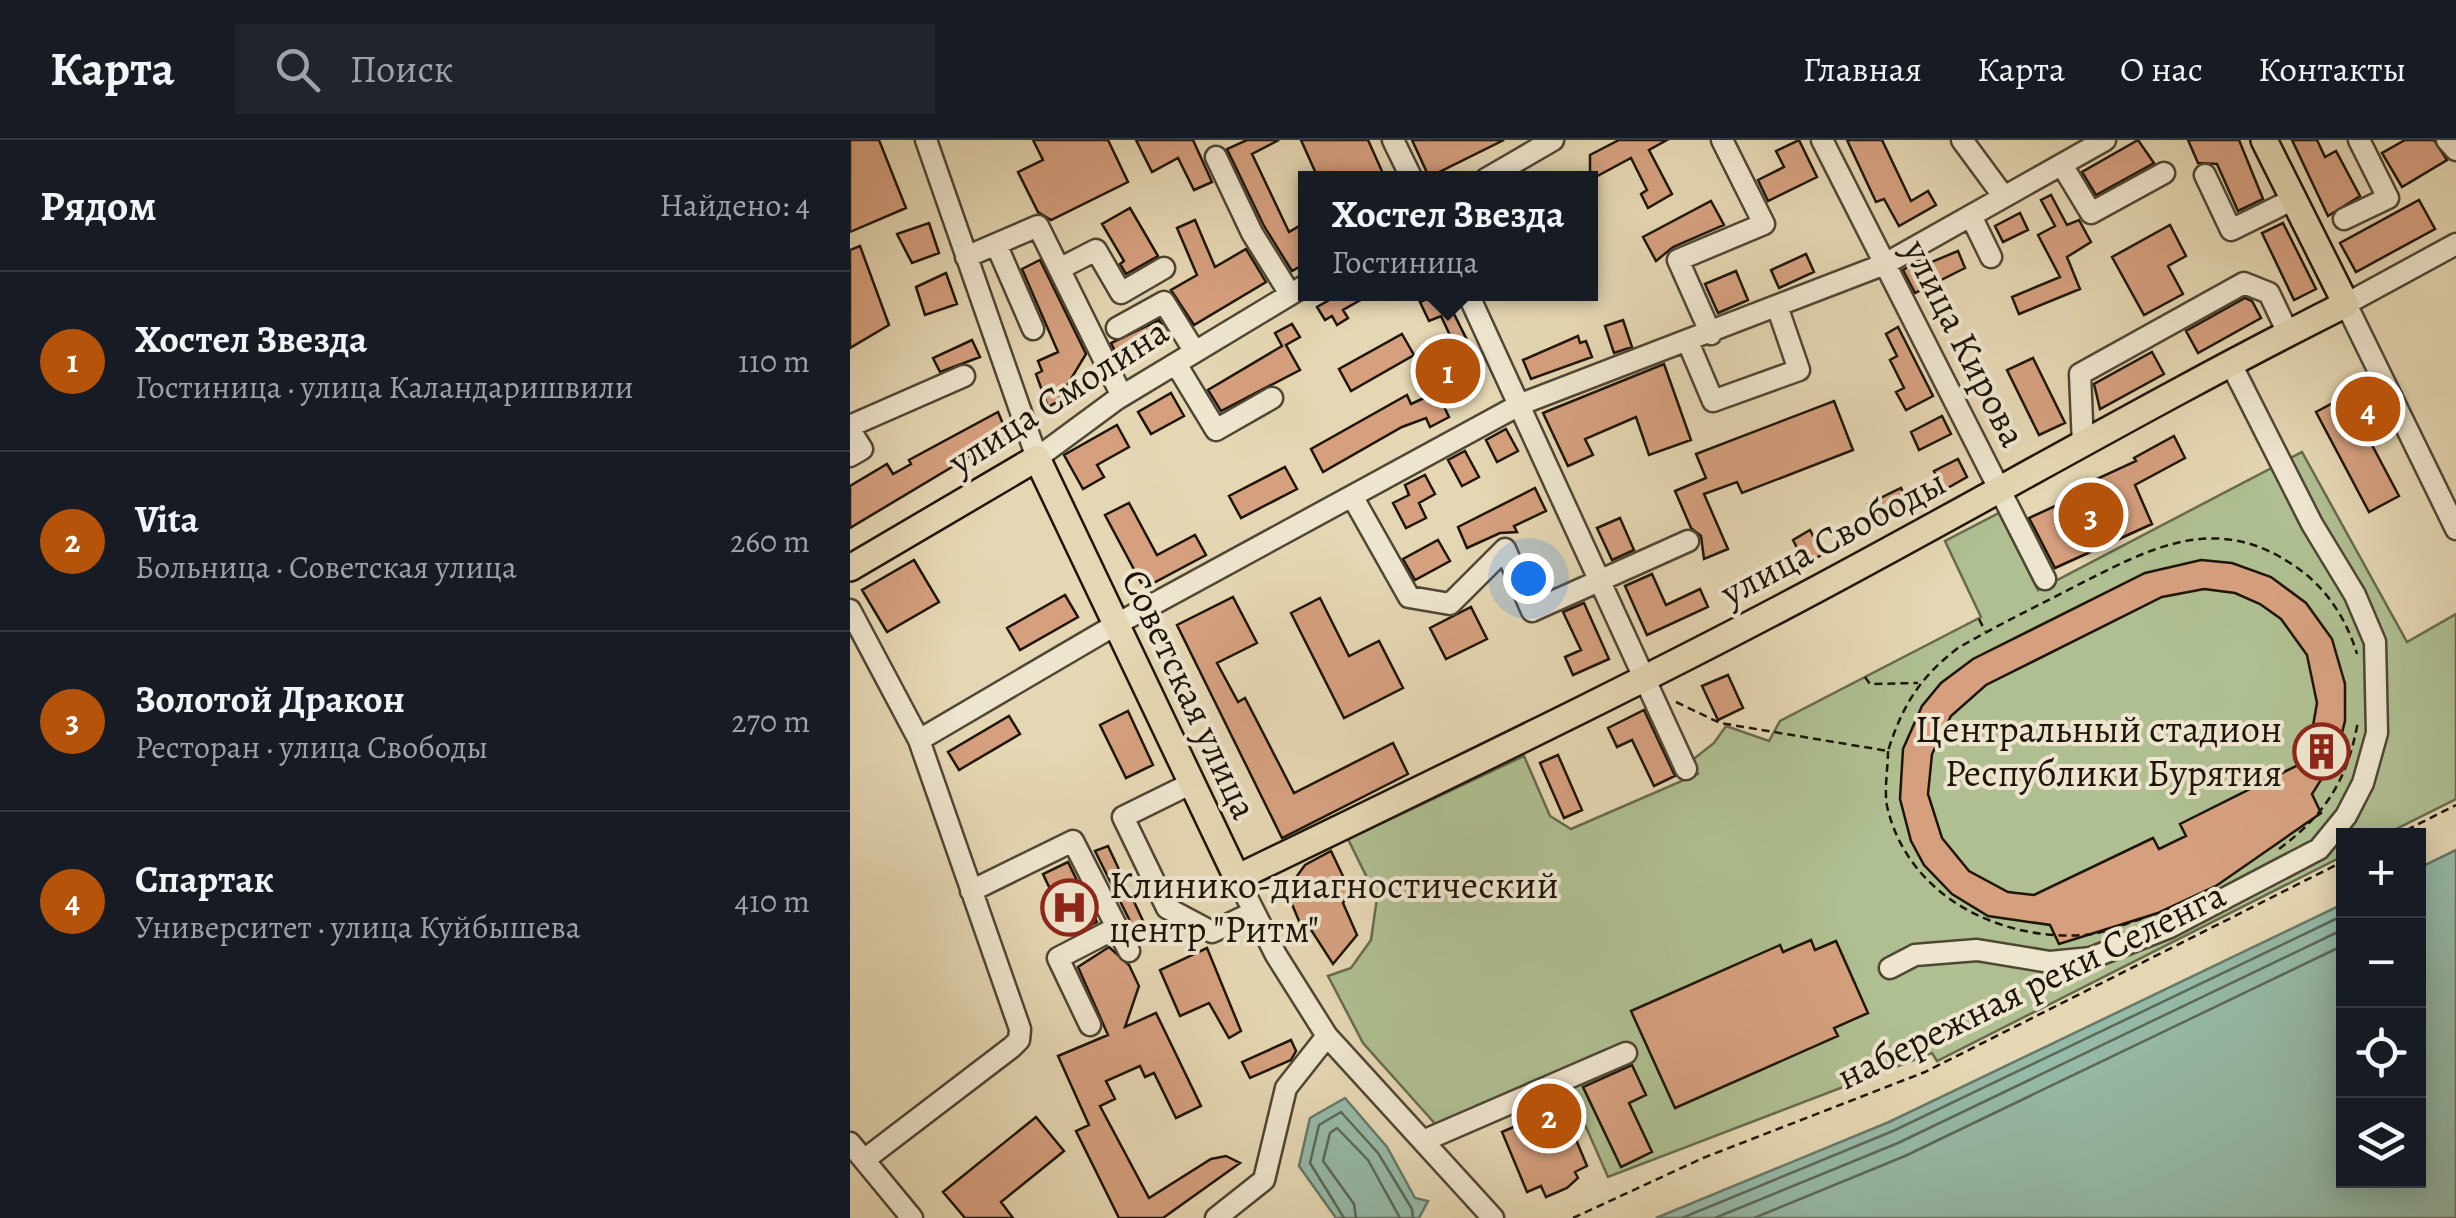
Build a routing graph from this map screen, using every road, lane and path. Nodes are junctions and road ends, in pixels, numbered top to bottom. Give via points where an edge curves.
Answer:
1 (926, 140) edge
2 (1393, 140) edge
3 (1554, 140) edge
4 (1722, 140) edge
5 (1822, 140) edge
6 (1962, 140) edge
7 (2105, 140) edge
8 (2264, 140) edge
9 (2359, 140) edge
10 (2447, 140) edge
11 (2083, 146) edge
12 (2456, 150) edge
13 (1216, 158) dead end
14 (2062, 165) junction
15 (1408, 171) edge
16 (1499, 171) edge
17 (2164, 173) dead end
18 (2205, 175) dead end
19 (2004, 197) junction
20 (2294, 199) junction
21 (1971, 216) junction
22 (2344, 219) dead end
23 (996, 244) junction
24 (2456, 244) edge
25 (966, 257) junction
26 (1991, 257) dead end
27 (1885, 264) junction
28 (1164, 268) dead end
29 (1059, 269) junction
30 (1298, 290) edge
31 (1471, 301) edge
32 (2346, 304) junction
33 (1778, 309) junction
34 (1118, 328) dead end
35 (1033, 329) dead end
36 (2288, 333) junction
37 (1711, 334) junction
38 (1688, 342) junction
39 (1195, 352) junction
40 (2230, 362) junction
41 (1176, 364) junction
42 (964, 376) dead end
43 (1122, 396) junction
44 (1272, 398) dead end
45 (1521, 404) junction
46 (850, 428) edge
47 (2082, 445) junction
48 (1034, 451) junction
49 (850, 456) edge
50 (2000, 491) junction
51 (1352, 496) junction
52 (2456, 529) edge
53 (1688, 541) dead end
54 (850, 551) edge
55 (850, 568) edge
56 (2045, 578) dead end
57 (1600, 580) junction
58 (850, 610) edge
59 (1978, 619) dead end
60 (1115, 625) junction
61 (1985, 632) junction
62 (2360, 666) dead end
63 (1865, 677) dead end
64 (1646, 683) junction
65 (1919, 683) junction
66 (2359, 715) dead end
67 (919, 740) junction
68 (1888, 751) junction
69 (1686, 769) dead end
70 (1190, 784) junction
71 (2456, 805) edge
72 (2411, 828) edge
73 (2279, 850) dead end
74 (2336, 866) edge
75 (1236, 878) junction
76 (971, 891) junction
77 (1254, 912) junction
78 (2153, 915) dead end
79 (1116, 928) junction
80 (1130, 951) dead end
81 (1890, 968) dead end
82 (1090, 1025) dead end
83 (1327, 1036) junction
84 (1626, 1054) dead end
85 (1423, 1141) junction
86 (857, 1152) edge
87 (912, 1218) edge
88 (1216, 1218) edge
89 (1493, 1218) edge
90 (1573, 1218) edge

1 - 25 street, Советская улица
2 - 15 street
3 - 16 street
4 - 37 street via 1764,224 1678,260
5 - 27 street, улица Кирова
6 - 19 street
7 - 11 street
8 - 20 main road
9 - 22 street via 2388,198
10 - 12 street
11 - 14 street
13 - 30 street via 1252,233
14 - 17 street via 2090,213
14 - 19 street
18 - 20 street via 2231,230
19 - 21 street
20 - 32 main road
21 - 26 street
21 - 27 street
23 - 25 street
23 - 29 street via 1038,226
23 - 35 street
24 - 32 street, улица Свободы
25 - 48 street, Советская улица
27 - 33 street
27 - 50 street, улица Кирова
28 - 29 street via 1121,294 1096,250
29 - 43 street
30 - 39 street, улица Смолина
31 - 45 street
32 - 36 main road, улица Свободы
32 - 52 street
33 - 37 street
33 - 38 street via 1800,370 1712,400
34 - 39 street via 1164,302
36 - 40 main road, улица Свободы
36 - 47 street via 2268,293 2244,282 2080,374
37 - 38 street
38 - 45 street
39 - 41 street, улица Смолина
40 - 47 main road, улица Свободы
40 - 81 street via 2375,642 2378,733 2346,816 2319,849 2170,927 2091,958 2050,962 1977,950 1915,955
41 - 43 street, улица Смолина
41 - 44 street via 1216,430
42 - 46 street
43 - 48 street, улица Смолина
45 - 51 street
45 - 57 street
46 - 49 street via 862,449
47 - 50 main road, улица Свободы
48 - 54 main road
48 - 55 main road, улица Смолина
48 - 60 main road, Советская улица
50 - 56 street, улица Кирова
50 - 64 main road, улица Свободы
51 - 57 street via 1409,597 1450,604 1505,549 1532,611
51 - 60 street
53 - 57 street
57 - 64 street
58 - 67 street
59 - 61 path
60 - 67 street
60 - 70 main road, Советская улица
61 - 62 path via 2148,549 2204,537 2242,540 2307,574 2332,602
61 - 65 path
63 - 65 path via 1870,684
64 - 68 path via 1720,723
64 - 69 street
64 - 75 main road, улица Свободы
65 - 68 path
66 - 73 path via 2338,790 2316,822
67 - 76 street
68 - 78 path via 1886,802 1898,840 1924,880 1960,909 2046,936 2089,935
70 - 75 main road, Советская улица
70 - 77 street via 1123,816 1167,908 1212,932
71 - 72 path
74 - 90 path, набережная реки Селенга via 1925,1072 1703,1158
75 - 77 street, Советская улица
76 - 79 street via 1073,841
76 - 86 street via 1019,1040
77 - 83 street, Советская улица
79 - 80 street
79 - 82 street via 1058,958
83 - 85 street, Советская улица
83 - 88 street via 1286,1088 1264,1180
84 - 85 street
85 - 89 street, Советская улица
86 - 87 street

